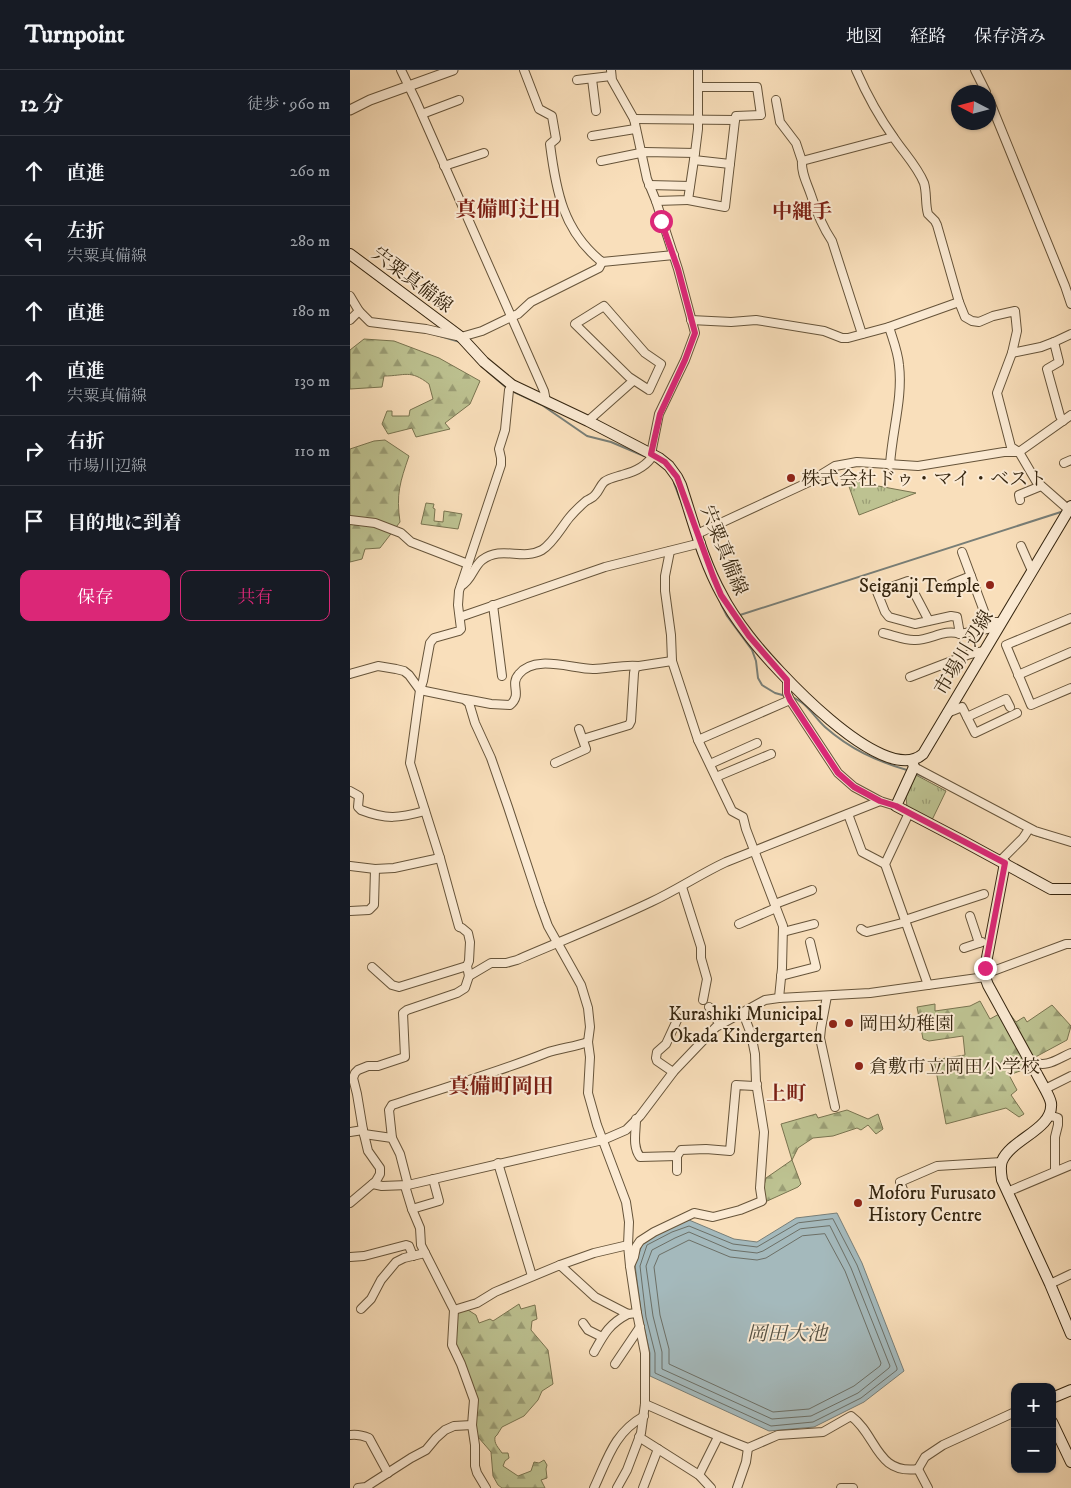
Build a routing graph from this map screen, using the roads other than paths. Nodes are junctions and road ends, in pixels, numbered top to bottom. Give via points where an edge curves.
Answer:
1 (401, 70) edge
2 (453, 70) edge
3 (524, 70) edge
4 (698, 70) edge
5 (856, 70) edge
6 (975, 70) edge
7 (611, 73) edge
8 (592, 79) junction
9 (577, 80) dead end
10 (982, 85) edge
11 (408, 86) junction
12 (699, 87) junction
13 (459, 100) dead end
14 (776, 100) dead end
15 (350, 110) edge
16 (596, 111) dead end
17 (422, 114) junction
18 (996, 117) edge
19 (634, 119) junction
20 (698, 120) junction
21 (735, 120) junction
22 (635, 129) junction
23 (592, 136) dead end
24 (893, 137) junction
25 (484, 153) dead end
26 (641, 154) junction
27 (694, 157) junction
28 (601, 161) dead end
29 (802, 161) junction
30 (730, 164) junction
31 (444, 166) junction
32 (649, 185) junction
33 (690, 186) junction
34 (688, 200) junction
35 (656, 201) junction
36 (350, 254) edge
37 (674, 255) junction
38 (602, 262) junction
39 (350, 296) edge
40 (959, 302) junction
41 (1071, 304) edge
42 (356, 314) edge
43 (511, 317) junction
44 (691, 320) junction
45 (889, 327) junction
46 (862, 334) junction
47 (1071, 334) edge
48 (461, 337) junction
49 (1054, 342) junction
50 (1012, 353) junction
51 (633, 381) junction
52 (510, 388) junction
53 (546, 401) junction
54 (1071, 415) edge
55 (588, 421) junction
56 (1063, 421) junction
57 (1019, 452) junction
58 (652, 457) junction
59 (890, 465) junction
60 (1041, 486) junction
61 (1020, 500) dead end
62 (1070, 512) edge
63 (350, 520) edge
64 (698, 541) junction
65 (1021, 546) dead end
66 (670, 550) junction
67 (962, 552) dead end
68 (468, 564) junction
69 (1032, 571) junction
70 (971, 576) junction
71 (951, 584) dead end
72 (461, 586) junction
73 (493, 606) junction
74 (460, 617) junction
75 (1071, 618) edge
76 (929, 621) junction
77 (999, 627) junction
78 (883, 633) dead end
79 (960, 634) junction
80 (1006, 645) junction
81 (984, 651) junction
82 (1071, 652) edge
83 (672, 661) junction
84 (639, 666) junction
85 (350, 674) edge
86 (1018, 675) junction
87 (502, 676) dead end
88 (910, 677) dead end
89 (787, 680) junction
90 (1071, 688) edge
91 (420, 690) junction
92 (789, 697) junction
93 (464, 698) junction
94 (1010, 707) dead end
95 (947, 713) junction
96 (1017, 713) dead end
97 (967, 717) junction
98 (579, 729) dead end
99 (583, 739) junction
100 (698, 740) junction
101 (756, 743) dead end
102 (771, 754) dead end
103 (555, 763) dead end
104 (710, 764) junction
105 (913, 764) junction
106 (716, 777) junction
107 (350, 790) edge
108 (880, 801) junction
109 (896, 806) junction
110 (425, 811) junction
111 (910, 813) junction
112 (848, 814) junction
113 (1028, 830) junction
114 (1071, 842) edge
115 (754, 850) junction
116 (440, 858) junction
117 (1002, 862) junction
118 (886, 864) junction
119 (350, 866) edge
120 (375, 869) junction
121 (682, 887) junction
122 (1071, 889) edge
123 (812, 890) dead end
124 (984, 894) dead end
125 (776, 906) junction
126 (350, 911) edge
127 (970, 916) dead end
128 (905, 921) junction
129 (739, 924) dead end
130 (814, 924) dead end
131 (861, 929) dead end
132 (783, 932) junction
133 (991, 940) junction
134 (558, 942) junction
135 (810, 942) dead end
136 (979, 943) junction
137 (1071, 944) edge
138 (964, 948) dead end
139 (467, 966) junction
140 (372, 967) dead end
141 (469, 976) junction
142 (781, 976) junction
143 (985, 976) junction
144 (928, 985) junction
145 (826, 996) junction
146 (779, 998) junction
147 (703, 1000) dead end
148 (709, 1007) dead end
149 (743, 1013) junction
150 (678, 1018) dead end
151 (720, 1025) junction
152 (588, 1042) junction
153 (1071, 1053) edge
154 (1031, 1061) junction
155 (673, 1072) junction
156 (1071, 1076) edge
157 (757, 1084) junction
158 (1045, 1089) junction
159 (835, 1107) dead end
160 (1049, 1116) junction
161 (636, 1119) junction
162 (350, 1132) edge
163 (363, 1132) junction
164 (392, 1138) junction
165 (603, 1140) junction
166 (677, 1156) junction
167 (1002, 1162) junction
168 (498, 1164) junction
169 (1071, 1165) edge
170 (1055, 1170) junction
171 (677, 1171) dead end
172 (433, 1179) junction
173 (373, 1184) junction
174 (407, 1186) junction
175 (904, 1192) dead end
176 (1007, 1192) junction
177 (350, 1203) edge
178 (412, 1209) junction
179 (628, 1245) junction
180 (425, 1253) junction
181 (413, 1256) junction
182 (350, 1257) edge
183 (560, 1265) junction
184 (630, 1266) junction
185 (1071, 1274) edge
186 (532, 1276) junction
187 (1050, 1284) junction
188 (361, 1309) dead end
189 (454, 1310) junction
190 (637, 1313) junction
191 (628, 1314) junction
192 (583, 1323) dead end
193 (640, 1326) junction
194 (1071, 1334) edge
195 (602, 1337) junction
196 (594, 1352) dead end
197 (615, 1364) dead end
198 (1071, 1390) edge
199 (1056, 1396) edge
200 (646, 1404) junction
201 (1011, 1414) edge
202 (644, 1416) junction
203 (472, 1425) junction
204 (1055, 1428) edge
205 (350, 1435) edge
206 (718, 1437) junction
207 (639, 1438) junction
208 (748, 1448) junction
209 (658, 1449) junction
210 (1071, 1462) edge
211 (918, 1469) junction
212 (388, 1473) junction
213 (699, 1475) junction
214 (709, 1487) edge
215 (363, 1488) edge
216 (486, 1488) edge
217 (594, 1488) edge
218 (617, 1488) edge
219 (644, 1488) edge
220 (738, 1488) edge
221 (842, 1488) edge
222 (853, 1488) edge
223 (928, 1488) edge

1 - 11 street
2 - 11 street
3 - 38 street via 539,109 552,116 556,139 550,144 554,179 569,223
4 - 12 street
5 - 24 street
6 - 10 street
7 - 8 street
7 - 19 street
8 - 9 street
8 - 16 street
11 - 15 street
11 - 17 street
12 - 20 street
12 - 21 street via 757,87 762,115 736,116
13 - 17 street
14 - 29 street via 780,122 796,143
17 - 31 street
18 - 41 street
19 - 20 street
19 - 22 street
20 - 21 street
20 - 27 street
21 - 30 street
22 - 23 street
22 - 26 street
24 - 29 street
24 - 40 street via 924,184 928,214 937,225
25 - 31 street
26 - 27 street
26 - 28 street
26 - 32 street
27 - 30 street
27 - 33 street
29 - 46 street via 803,175 832,241
30 - 34 street via 725,207
31 - 43 street
32 - 33 street
32 - 35 street
33 - 34 street
34 - 35 street
35 - 37 street
36 - 48 main road, 宍粟真備線
37 - 38 street
37 - 44 street
38 - 43 street via 599,268 531,302
39 - 42 street
40 - 45 street
40 - 50 street via 966,317 972,321 979,322 1015,311 1017,331
42 - 48 street via 370,322
43 - 48 street
43 - 53 street
44 - 46 street via 756,320 824,331 842,338
44 - 58 street via 695,333 660,414
45 - 46 street
45 - 59 street via 896,346 900,385
47 - 49 street
48 - 52 main road, 宍粟真備線
49 - 50 street
49 - 56 street via 1059,362 1047,368
50 - 57 street via 997,393 1011,447
51 - 51 street via 629,378 575,324 604,306 645,353 661,364 649,390
51 - 55 street
52 - 53 main road, 宍粟真備線
52 - 68 street via 505,430 499,449 501,466
53 - 55 main road, 宍粟真備線
54 - 56 street
55 - 58 main road, 宍粟真備線
56 - 57 street
57 - 59 street via 918,466
57 - 60 street
58 - 64 main road, 宍粟真備線 via 665,462 677,477
58 - 72 street via 647,464 604,482 596,495 577,509 541,550 490,555 481,560
59 - 64 street via 857,462 835,466
60 - 61 street via 1019,495
60 - 62 street
62 - 69 main road, 市場川辺線
63 - 68 street via 376,523 401,533 411,542
64 - 66 street
64 - 89 main road, 宍粟真備線 via 721,595 733,614
65 - 69 street
66 - 73 street via 605,567
66 - 83 street via 665,591
67 - 70 street
68 - 72 street
69 - 77 main road, 市場川辺線
70 - 71 street
70 - 77 street via 988,622
72 - 74 street
73 - 74 street
73 - 87 street
74 - 91 street via 459,631 434,638 430,643
75 - 80 street
76 - 76 street via 915,624 889,617 877,592 908,581
76 - 79 street via 957,617
77 - 79 street
77 - 80 street
77 - 81 main road, 市場川辺線
78 - 79 street via 914,640 946,632
80 - 86 street
81 - 88 street
81 - 95 main road, 市場川辺線
82 - 86 street
83 - 84 street
83 - 100 street
84 - 93 street via 593,669 563,664 535,665 518,674 515,682 517,696 510,704
84 - 99 street via 635,668 628,725
85 - 91 street via 378,666 396,669 409,675
86 - 90 street via 1031,705
89 - 92 street
89 - 105 main road, 宍粟真備線 via 856,741 890,758
91 - 93 street
91 - 110 street via 410,763
92 - 100 street
92 - 108 street via 838,773 854,787
93 - 134 street via 469,703 491,758 548,926
94 - 97 street via 1006,699
95 - 97 street via 962,707
95 - 105 main road, 市場川辺線 via 923,754
96 - 97 street via 975,732
98 - 99 street
99 - 103 street via 586,749
100 - 104 street
101 - 104 street
102 - 106 street
104 - 106 street
105 - 109 main road
105 - 113 street
106 - 115 street via 732,811 743,817
107 - 110 street via 359,796 358,807 361,810 383,817 400,818
108 - 109 street
108 - 112 street
109 - 111 main road
110 - 116 street
111 - 117 main road
111 - 118 street
112 - 115 street
112 - 118 street via 862,852
113 - 114 street
113 - 117 street
115 - 121 street via 709,869
115 - 125 street
116 - 120 street
116 - 139 street via 458,927 468,933
117 - 122 main road via 1051,889
117 - 133 main road
118 - 128 street
119 - 120 street
120 - 126 street via 374,905 369,910
121 - 134 street
121 - 147 street via 701,947 707,979
123 - 125 street
124 - 128 street
125 - 129 street
125 - 132 street
127 - 136 street
128 - 131 street via 867,932
128 - 144 street
130 - 132 street
132 - 142 street
133 - 136 street
133 - 143 main road
134 - 141 street via 516,960 491,963
134 - 152 street via 581,985 588,1008
135 - 142 street via 816,966
136 - 138 street
137 - 143 street
139 - 140 street via 399,987 392,985
139 - 141 street
141 - 163 street via 465,988 458,993 403,1013 404,1056 355,1073 353,1078
142 - 146 street
143 - 144 street
143 - 154 main road
144 - 145 street
145 - 146 street
145 - 159 street via 820,1038
146 - 149 street via 766,1000
148 - 151 street
149 - 151 street
149 - 157 street via 755,1054
150 - 155 street via 656,1058
151 - 155 street
152 - 164 street via 392,1105 389,1110
152 - 165 street via 588,1093
153 - 154 street via 1045,1064
154 - 158 main road
155 - 161 street
156 - 158 street
157 - 166 street via 736,1085 730,1151 681,1150
157 - 184 street via 764,1132 762,1201 713,1217 694,1212 640,1241
158 - 160 main road via 1051,1101
160 - 167 main road via 1012,1148
160 - 170 street via 1058,1118
161 - 165 street via 626,1130
161 - 166 street via 635,1143 640,1158
162 - 163 street
163 - 164 street
163 - 173 street via 368,1151 380,1168
164 - 174 street via 400,1154
165 - 168 street
165 - 179 street via 626,1202
166 - 171 street
167 - 175 street via 937,1166 900,1182
167 - 176 main road via 1002,1180
168 - 172 street
168 - 186 street
169 - 170 street
170 - 176 street
172 - 174 street
172 - 178 street via 439,1201
173 - 174 street
173 - 177 street
174 - 178 street
176 - 187 main road
178 - 180 street
179 - 183 street
179 - 184 street
180 - 181 street
180 - 189 street
181 - 182 street via 406,1245
181 - 188 street via 396,1262
183 - 186 street
183 - 191 street via 595,1296
184 - 190 street
185 - 187 street
186 - 189 street via 478,1303
187 - 194 main road
189 - 203 street via 452,1345 474,1400
190 - 191 street
190 - 193 street
191 - 195 street via 613,1323
192 - 195 street via 588,1330
193 - 197 street
193 - 200 street via 645,1353
195 - 196 street
198 - 199 main road
200 - 202 street
200 - 206 street
201 - 211 street via 943,1445 925,1457
202 - 207 street
202 - 217 street via 619,1436
203 - 212 street via 445,1430 426,1450
203 - 216 street via 477,1473
204 - 210 main road
205 - 212 street via 368,1438
206 - 208 street
206 - 213 street
207 - 209 street
207 - 218 street
208 - 211 street via 778,1435 823,1432 851,1416 865,1430 884,1460 895,1466
208 - 220 street
209 - 213 street
209 - 219 street
211 - 223 street
212 - 215 street
213 - 214 street
221 - 222 street

